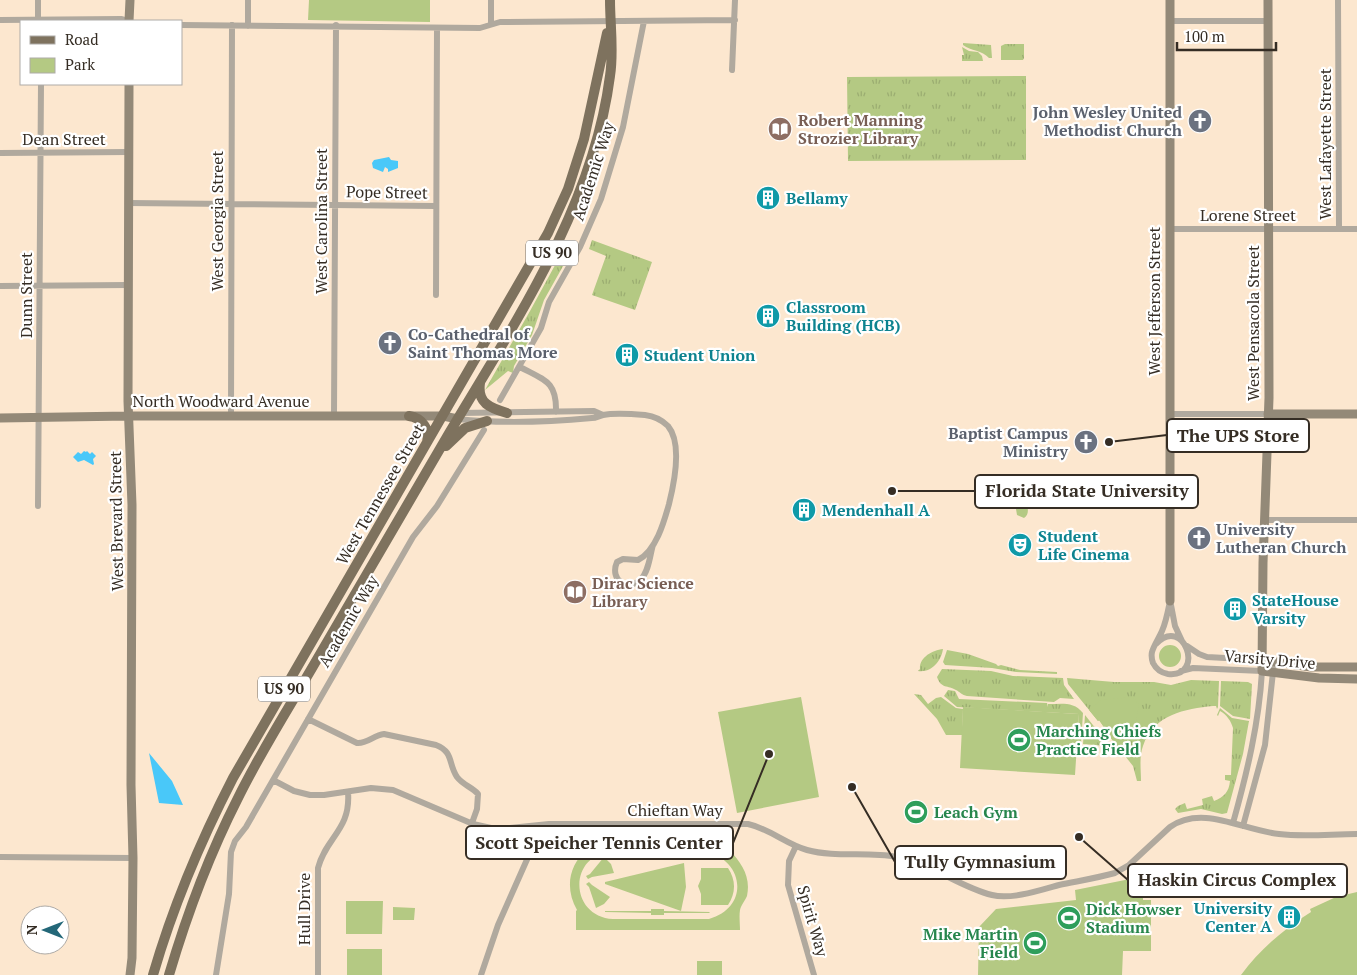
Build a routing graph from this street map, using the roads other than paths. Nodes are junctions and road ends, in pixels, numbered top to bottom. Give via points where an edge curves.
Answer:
1 (38, 0) edge
2 (130, 0) edge
3 (248, 0) edge
4 (491, 0) edge
5 (610, 0) edge
6 (735, 0) edge
7 (1170, 0) edge
8 (1268, 0) edge
9 (1338, 0) edge
10 (0, 20) edge
11 (40, 20) edge
12 (126, 20) edge
13 (129, 20) edge
14 (610, 20) junction
15 (735, 20) junction
16 (644, 21) junction
17 (1170, 21) junction
18 (1268, 21) junction
19 (491, 24) junction
20 (182, 25) edge
21 (232, 25) junction
22 (248, 26) junction
23 (336, 26) junction
24 (437, 28) junction
25 (732, 70) dead end
26 (41, 85) edge
27 (129, 85) edge
28 (128, 152) junction
29 (0, 153) edge
30 (40, 153) junction
31 (128, 203) junction
32 (231, 204) junction
33 (335, 205) junction
34 (436, 206) junction
35 (1169, 229) junction
36 (1268, 229) junction
37 (1339, 229) junction
38 (1357, 229) edge
39 (128, 285) junction
40 (0, 286) edge
41 (40, 286) junction
42 (436, 295) dead end
43 (520, 367) junction
44 (480, 380) junction
45 (500, 400) dead end
46 (556, 412) junction
47 (507, 413) junction
48 (1170, 414) junction
49 (1268, 414) junction
50 (1357, 414) edge
51 (603, 415) junction
52 (129, 416) junction
53 (231, 416) junction
54 (334, 416) junction
55 (409, 416) junction
56 (443, 416) junction
57 (460, 416) junction
58 (0, 418) edge
59 (40, 418) junction
60 (485, 426) junction
61 (426, 446) junction
62 (435, 457) junction
63 (38, 506) dead end
64 (1264, 520) junction
65 (1357, 520) edge
66 (653, 544) junction
67 (1170, 601) junction
68 (1184, 643) junction
69 (1156, 644) junction
70 (1262, 660) junction
71 (1274, 663) junction
72 (1357, 667) edge
73 (1182, 670) junction
74 (1262, 671) junction
75 (1273, 673) junction
76 (1357, 679) edge
77 (308, 719) junction
78 (273, 780) junction
79 (348, 792) junction
80 (472, 823) junction
81 (1233, 824) junction
82 (530, 826) junction
83 (1244, 826) junction
84 (1357, 834) edge
85 (796, 846) junction
86 (0, 857) edge
87 (133, 858) junction
88 (132, 958) junction
89 (130, 975) edge
90 (137, 975) edge
91 (153, 975) edge
92 (169, 975) edge
93 (216, 975) edge
94 (318, 975) edge
95 (481, 975) edge
96 (814, 975) edge

1 - 11 street
2 - 13 street
3 - 22 street
4 - 19 street
5 - 14 main road, West Tennessee Street / US 90
6 - 15 street
7 - 17 street, West Jefferson Street
8 - 18 street, West Pensacola Street
9 - 37 street, West Lafayette Street
10 - 11 street
11 - 12 street
14 - 16 street
14 - 19 street
14 - 44 main road, West Tennessee Street / US 90 via 612,61 609,86 585,174 553,252
14 - 56 main road, West Tennessee Street / US 90 via 584,139 563,200 543,244
15 - 16 street
15 - 25 street
16 - 43 street, Academic Way via 622,127 604,191 582,242 549,302 542,328
17 - 18 street
17 - 35 street, West Jefferson Street
18 - 36 street, West Pensacola Street
19 - 24 street via 480,28
20 - 21 street
21 - 22 street
21 - 32 street, West Georgia Street
22 - 23 street
23 - 24 street
23 - 33 street, West Carolina Street
24 - 34 street
26 - 30 street, Dunn Street
27 - 28 street, West Brevard Street
28 - 30 street, Dean Street
28 - 31 street, West Brevard Street
29 - 30 street, Dean Street
30 - 41 street, Dunn Street
31 - 32 street, Pope Street
31 - 39 street, West Brevard Street
32 - 33 street, Pope Street
32 - 53 street, West Georgia Street
33 - 34 street, Pope Street
33 - 54 street, West Carolina Street
34 - 42 street
35 - 36 street, Lorene Street
35 - 48 street, West Jefferson Street
36 - 37 street, Lorene Street
36 - 49 street, West Pensacola Street
37 - 38 street, Lorene Street
39 - 41 street
39 - 52 street, West Brevard Street
40 - 41 street
41 - 59 street, Dunn Street
43 - 45 street, Academic Way
43 - 46 street via 552,387
44 - 47 main road via 482,401
44 - 57 main road, West Tennessee Street / US 90
46 - 47 street, North Woodward Avenue
46 - 51 street, North Woodward Avenue via 594,411
47 - 57 street, North Woodward Avenue
48 - 49 street
48 - 67 street, West Jefferson Street
49 - 50 street
49 - 64 street, West Pensacola Street
51 - 60 street, North Woodward Avenue
51 - 66 street, North Woodward Avenue via 652,416 666,424 673,435 676,451 672,490
52 - 53 street, North Woodward Avenue
52 - 59 street, North Woodward Avenue
52 - 87 street, West Brevard Street
53 - 54 street, North Woodward Avenue
54 - 55 street, North Woodward Avenue
55 - 56 street, North Woodward Avenue
55 - 61 main road via 420,420 427,428
56 - 57 street, North Woodward Avenue
56 - 61 main road, West Tennessee Street / US 90
57 - 60 street, North Woodward Avenue
57 - 62 main road, West Tennessee Street / US 90
58 - 59 street, North Woodward Avenue
59 - 63 street, Dunn Street
60 - 62 main road via 472,425 463,429
60 - 77 street, Academic Way via 437,506 413,537
61 - 91 main road, West Tennessee Street / US 90 via 224,796 184,883
62 - 92 main road, West Tennessee Street / US 90 via 239,796 202,876
64 - 65 street
64 - 70 street, West Pensacola Street
66 - 66 street, North Woodward Avenue via 638,560 618,561 615,572 618,581 629,585 642,579
67 - 68 street, West Jefferson Street via 1175,626
67 - 69 street, West Jefferson Street
68 - 69 street via 1168,637
68 - 70 street, Varsity Drive via 1202,656
68 - 73 street via 1189,656
69 - 73 street via 1152,658 1157,669 1171,674
70 - 71 street, Varsity Drive
70 - 74 street, West Pensacola Street
71 - 72 street, Varsity Drive via 1319,668
71 - 75 street
73 - 74 street, Varsity Drive
74 - 75 street, Varsity Drive
74 - 81 street, West Pensacola Street via 1253,745
75 - 76 street, Varsity Drive
75 - 83 street via 1264,745
77 - 78 street, Academic Way
77 - 80 street via 357,743 387,734 444,748 457,777 478,794
78 - 79 street, Chieftan Way via 306,794
78 - 93 street, Academic Way via 231,849 229,898
79 - 80 street, Chieftan Way via 375,788 393,790
79 - 94 street, Hull Drive via 347,815 318,866
80 - 82 street, Chieftan Way via 498,828
81 - 83 street, Chieftan Way
81 - 85 street, Chieftan Way via 1201,817 1185,819 1170,826 1136,859 1115,873 1000,896 902,858 818,852
82 - 85 street, Chieftan Way via 742,824 766,829
82 - 95 street via 527,859 498,925
83 - 84 street, Chieftan Way via 1279,834
85 - 96 street, Spirit Way via 789,861 788,885
86 - 87 street
87 - 88 street, West Brevard Street
88 - 89 street, West Brevard Street
88 - 90 street, West Brevard Street

